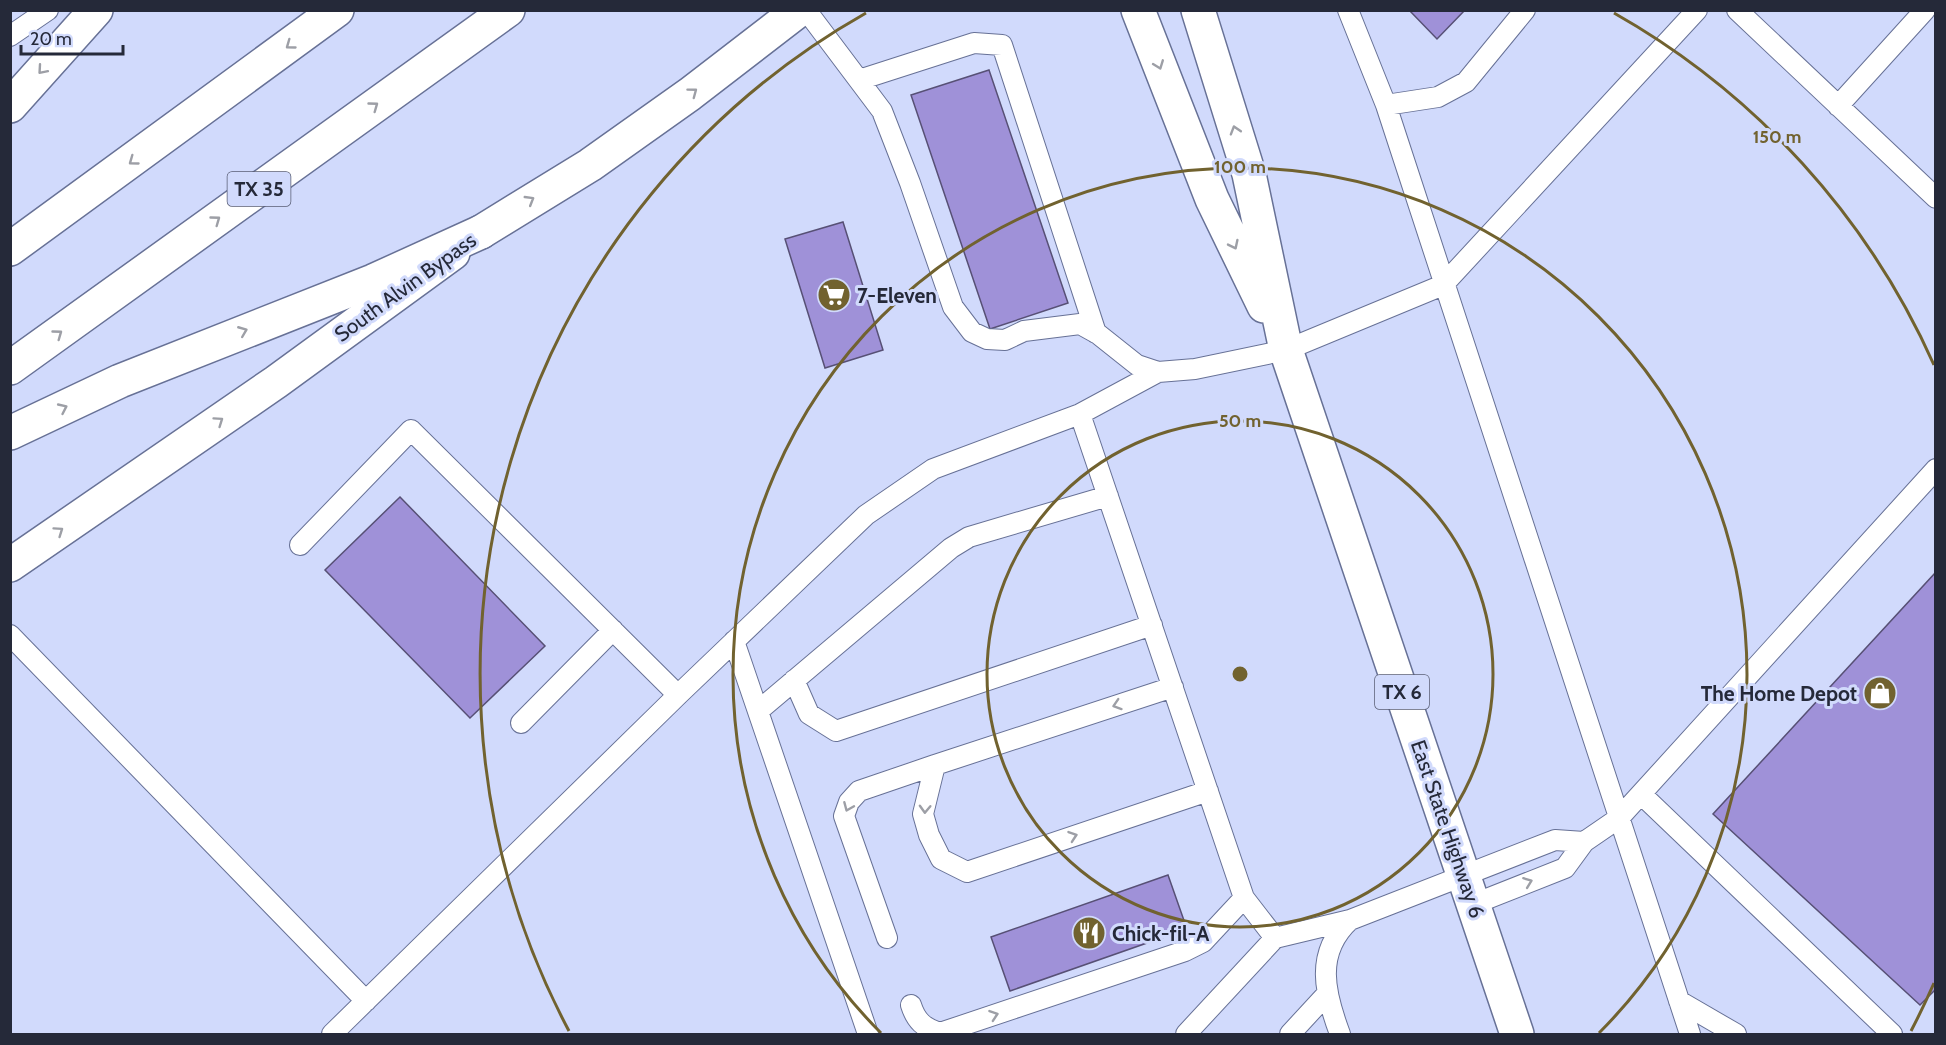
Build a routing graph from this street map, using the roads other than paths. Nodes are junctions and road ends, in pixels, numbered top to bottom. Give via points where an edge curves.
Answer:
1 (48, 10) edge
2 (96, 10) edge
3 (338, 10) edge
4 (508, 10) edge
5 (799, 10) edge
6 (806, 10) edge
7 (1138, 10) edge
8 (1198, 10) edge
9 (1348, 10) edge
10 (1525, 10) edge
11 (1697, 10) edge
12 (1737, 10) edge
13 (1925, 10) edge
14 (10, 36) edge
15 (859, 80) junction
16 (1386, 105) junction
17 (10, 106) edge
18 (1838, 106) junction
19 (1935, 198) edge
20 (481, 232) junction
21 (10, 249) edge
22 (1443, 285) junction
23 (1096, 333) junction
24 (1286, 350) junction
25 (10, 368) edge
26 (1158, 372) junction
27 (1080, 414) junction
28 (10, 433) edge
29 (1935, 469) edge
30 (1108, 496) junction
31 (300, 545) dead end
32 (10, 564) edge
33 (1152, 625) junction
34 (613, 630) junction
35 (10, 635) edge
36 (734, 641) junction
37 (794, 680) junction
38 (1173, 687) junction
39 (678, 695) junction
40 (758, 711) junction
41 (522, 723) dead end
42 (935, 765) junction
43 (1208, 791) junction
44 (1641, 794) junction
45 (1619, 818) junction
46 (1584, 842) junction
47 (1469, 891) junction
48 (1244, 898) junction
49 (1350, 920) junction
50 (887, 938) dead end
51 (1275, 938) junction
52 (1326, 995) junction
53 (366, 1001) junction
54 (1679, 1001) junction
55 (911, 1005) dead end
56 (332, 1035) edge
57 (868, 1035) edge
58 (1186, 1035) edge
59 (1290, 1035) edge
60 (1340, 1035) edge
61 (1517, 1035) edge
62 (1690, 1035) edge
63 (1736, 1035) edge
64 (1892, 1035) edge

1 - 14 lane
2 -> 17 main road
3 -> 21 main road
25 -> 4 main road, TX 35
20 -> 5 main road, South Alvin Bypass via 599,158
6 - 15 lane
7 -> 24 main road, East State Highway 6 / TX 6 via 1212,199
24 -> 8 main road, East State Highway 6 / TX 6 via 1249,174
9 - 16 lane
10 - 16 lane via 1466,82 1438,97
11 - 22 lane
12 - 18 lane
13 - 18 lane
15 - 23 lane via 882,111 953,307 972,332 987,339 1005,340 1024,331 1080,324
15 - 23 lane via 974,44 1002,45
16 - 22 lane
18 - 19 lane
28 -> 20 main road via 120,381 373,281
32 -> 20 main road, South Alvin Bypass via 276,382
22 - 24 lane
22 - 45 lane
23 - 26 lane via 1137,365
24 - 26 lane via 1195,369
24 - 47 main road, East State Highway 6 / TX 6
26 - 27 lane
27 - 30 lane
27 - 36 lane via 933,469 866,515
29 - 44 lane
30 - 33 lane
30 - 37 lane via 969,537
31 - 34 lane via 411,430
33 - 37 lane via 836,731 809,714
33 - 38 lane
34 - 39 lane
34 - 41 lane
35 - 53 lane
36 - 39 lane
36 - 40 lane
37 - 40 lane
38 -> 42 lane
38 - 43 lane
39 - 53 lane
40 - 57 lane
42 -> 43 lane via 923,814 929,835 941,859 967,872
42 -> 50 lane via 859,791 844,816
43 - 48 lane
44 - 45 lane
44 - 64 lane
45 - 46 lane
45 - 54 lane
46 - 47 lane via 1555,840
47 -> 46 lane via 1565,868
47 - 49 lane
47 - 61 main road, East State Highway 6 / TX 6
48 - 51 lane
55 -> 48 lane via 925,1028 940,1033 1185,951 1203,942
49 - 51 lane
49 - 52 lane via 1329,945
51 - 58 lane
52 - 59 lane
52 - 60 lane
53 - 56 lane
54 - 62 lane
54 - 63 lane

